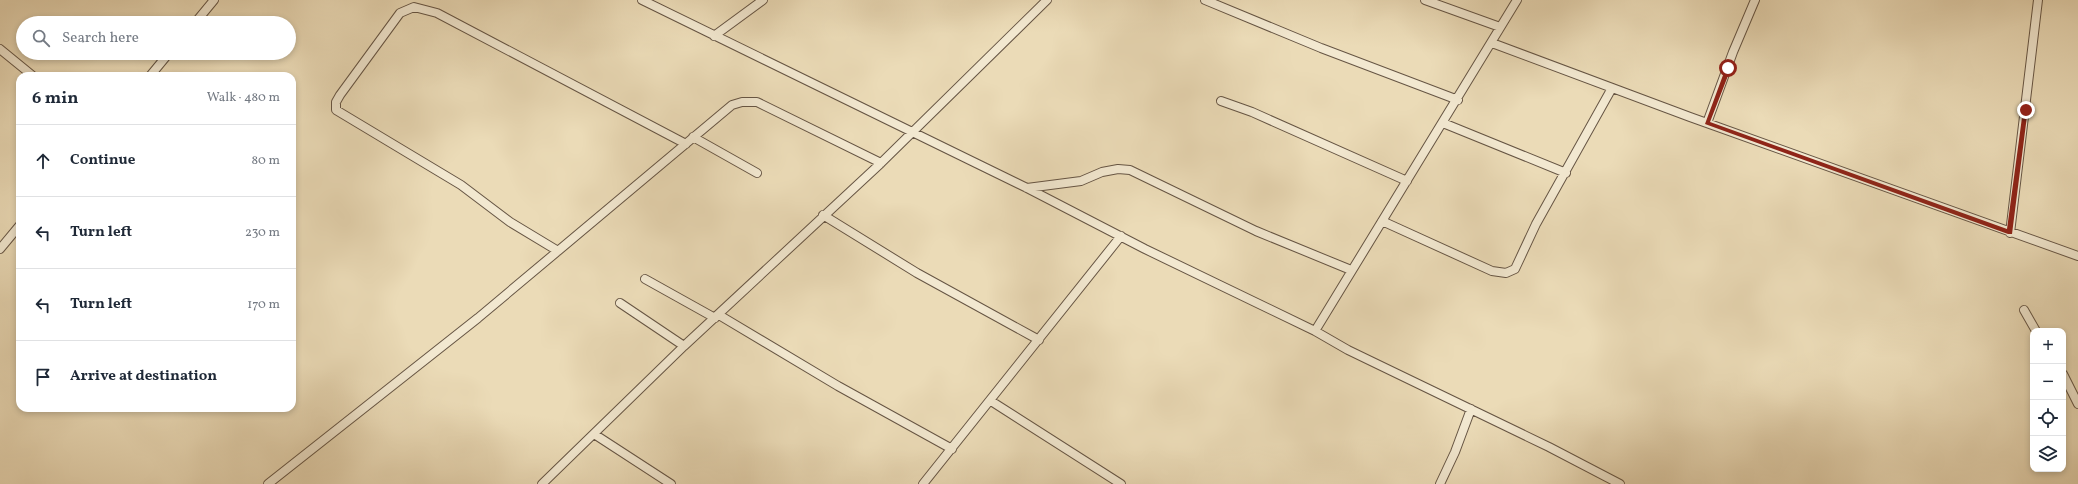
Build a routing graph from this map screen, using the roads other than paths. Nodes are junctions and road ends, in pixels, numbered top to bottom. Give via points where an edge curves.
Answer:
1 (214, 0) edge
2 (642, 0) edge
3 (763, 0) edge
4 (1047, 0) edge
5 (1205, 0) edge
6 (1425, 0) edge
7 (1517, 0) edge
8 (1756, 0) edge
9 (2038, 0) edge
10 (201, 16) edge
11 (1500, 27) junction
12 (714, 36) junction
13 (1492, 43) junction
14 (0, 50) edge
15 (163, 60) edge
16 (28, 72) edge
17 (153, 72) edge
18 (1612, 88) junction
19 (1458, 100) junction
20 (1221, 101) dead end
21 (1443, 123) junction
22 (1707, 123) junction
23 (910, 132) junction
24 (693, 137) junction
25 (686, 144) junction
26 (881, 163) junction
27 (757, 173) dead end
28 (1566, 173) junction
29 (1407, 181) junction
30 (1027, 188) junction
31 (824, 215) junction
32 (1382, 221) junction
33 (16, 231) edge
34 (2010, 233) junction
35 (1121, 236) junction
36 (0, 249) edge
37 (558, 251) junction
38 (2078, 256) edge
39 (1351, 270) junction
40 (645, 279) dead end
41 (620, 303) dead end
42 (2024, 310) dead end
43 (717, 316) junction
44 (2034, 328) edge
45 (1315, 331) junction
46 (1039, 340) junction
47 (684, 346) junction
48 (2066, 380) edge
49 (991, 401) junction
50 (2078, 404) edge
51 (1471, 409) junction
52 (594, 434) junction
53 (952, 449) junction
54 (268, 484) edge
55 (542, 484) edge
56 (671, 484) edge
57 (924, 484) edge
58 (1121, 484) edge
59 (1440, 484) edge
60 (1620, 484) edge

1 - 10 street
2 - 12 street
3 - 12 street
4 - 23 street
5 - 19 street via 1320,48
6 - 11 street
7 - 11 street
8 - 22 street via 1733,52
9 - 34 street
11 - 13 street
12 - 23 street
13 - 18 street
13 - 19 street
14 - 16 street
15 - 17 street
18 - 22 street
18 - 28 street
19 - 21 street
20 - 29 street via 1252,112
21 - 28 street
21 - 29 street
22 - 34 street
23 - 26 street
23 - 30 street
24 - 25 street
24 - 26 street via 732,105 746,101 757,102
24 - 27 street
25 - 37 street
25 - 37 street via 437,13 416,7 400,12 340,95 336,102 336,110 461,185 510,222
26 - 31 street
28 - 32 street via 1536,224 1515,269 1506,274 1492,271
29 - 32 street
30 - 35 street
30 - 39 street via 1081,182 1110,170 1130,170 1256,231
31 - 43 street
31 - 46 street via 904,265
32 - 39 street
33 - 36 street
34 - 38 street
35 - 45 street
35 - 46 street
37 - 54 street via 444,346
39 - 45 street
40 - 43 street
41 - 47 street
42 - 44 street
43 - 47 street
43 - 53 street
45 - 51 street via 1354,354
46 - 49 street
47 - 52 street
48 - 50 street
49 - 53 street
49 - 58 street
51 - 59 street
51 - 60 street
52 - 55 street
52 - 56 street
53 - 57 street

